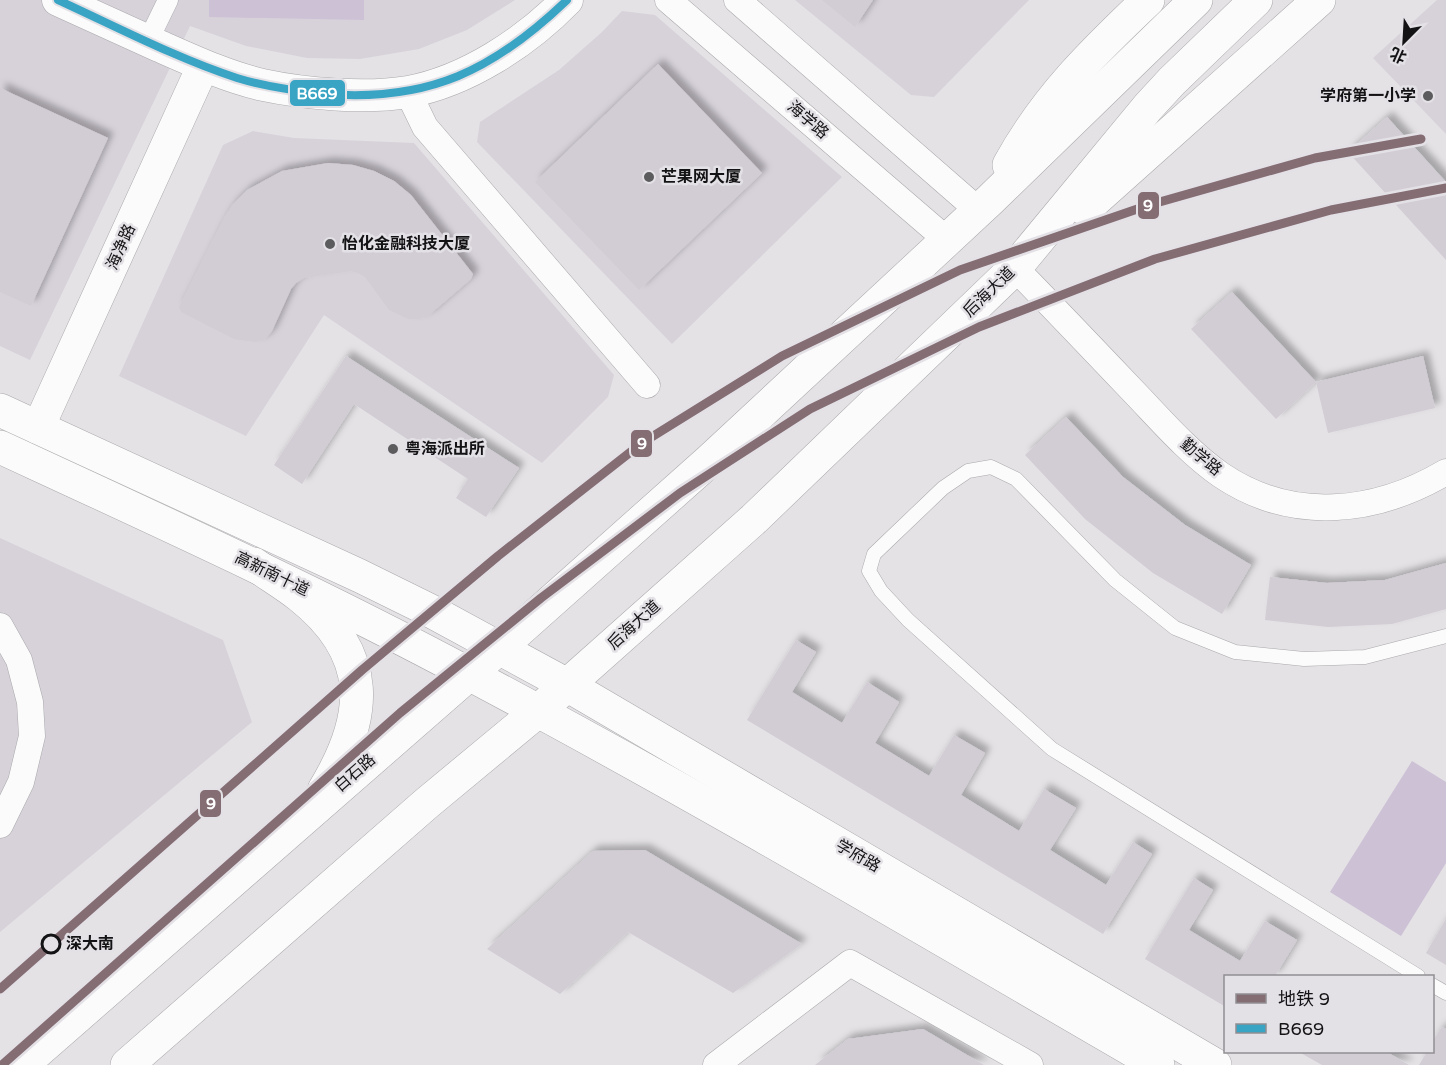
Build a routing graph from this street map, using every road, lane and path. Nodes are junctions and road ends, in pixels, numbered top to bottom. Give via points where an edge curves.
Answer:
1 (58, 0) edge
2 (168, 0) edge
3 (567, 0) edge
4 (668, 0) edge
5 (737, 0) edge
6 (1148, 0) edge
7 (1256, 0) edge
8 (1319, 0) edge
9 (1186, 10) edge
10 (148, 41) junction
11 (203, 66) junction
12 (408, 92) junction
13 (984, 205) junction
14 (947, 240) junction
15 (1015, 268) junction
16 (647, 385) dead end
17 (0, 410) edge
18 (38, 428) junction
19 (0, 447) edge
20 (1446, 472) edge
21 (254, 564) junction
22 (0, 626) edge
23 (1446, 636) edge
24 (499, 648) junction
25 (470, 674) junction
26 (567, 685) junction
27 (538, 711) junction
28 (312, 810) junction
29 (0, 825) edge
30 (1416, 975) edge
31 (22, 1065) edge
32 (127, 1065) edge
33 (716, 1065) edge
34 (1030, 1065) edge
35 (1158, 1065) edge
36 (1215, 1065) edge

1 - 10 street
2 - 10 street
3 - 12 street via 518,43 481,66
4 - 14 street, 海学路
5 - 13 street
6 - 13 main road via 1043,110
7 - 15 main road, 后海大道 via 1148,107
8 - 15 main road
9 - 13 main road
10 - 11 street
11 - 12 street via 262,85 309,92
11 - 18 street, 海净路
12 - 16 street via 425,127
13 - 14 main road
14 - 24 main road via 709,461
15 - 20 street, 勤学路 via 1184,444 1221,475 1258,496 1301,506 1349,507 1399,494
15 - 26 main road, 后海大道 via 754,519
17 - 18 main road, 高新南十道
18 - 24 main road, 高新南十道 via 360,576
19 - 21 main road, 高新南十道
21 - 25 main road, 高新南十道
21 - 28 main road via 321,615 352,662 357,684 352,729 340,764
22 - 29 street via 19,660 30,702 32,736 21,782
23 - 30 lane via 1365,657 1304,660 1235,652 1175,628 1115,580 1016,478 991,467 968,471 943,488 874,554 869,571 881,591 908,620 1052,749
24 - 25 main road, 白石路
24 - 26 main road, 学府路
25 - 27 main road, 高新南十道
25 - 28 main road, 白石路
26 - 27 main road
26 - 36 main road, 学府路
27 - 32 main road
27 - 35 main road, 学府路 via 671,783
28 - 31 main road, 白石路
33 - 34 street via 850,963

